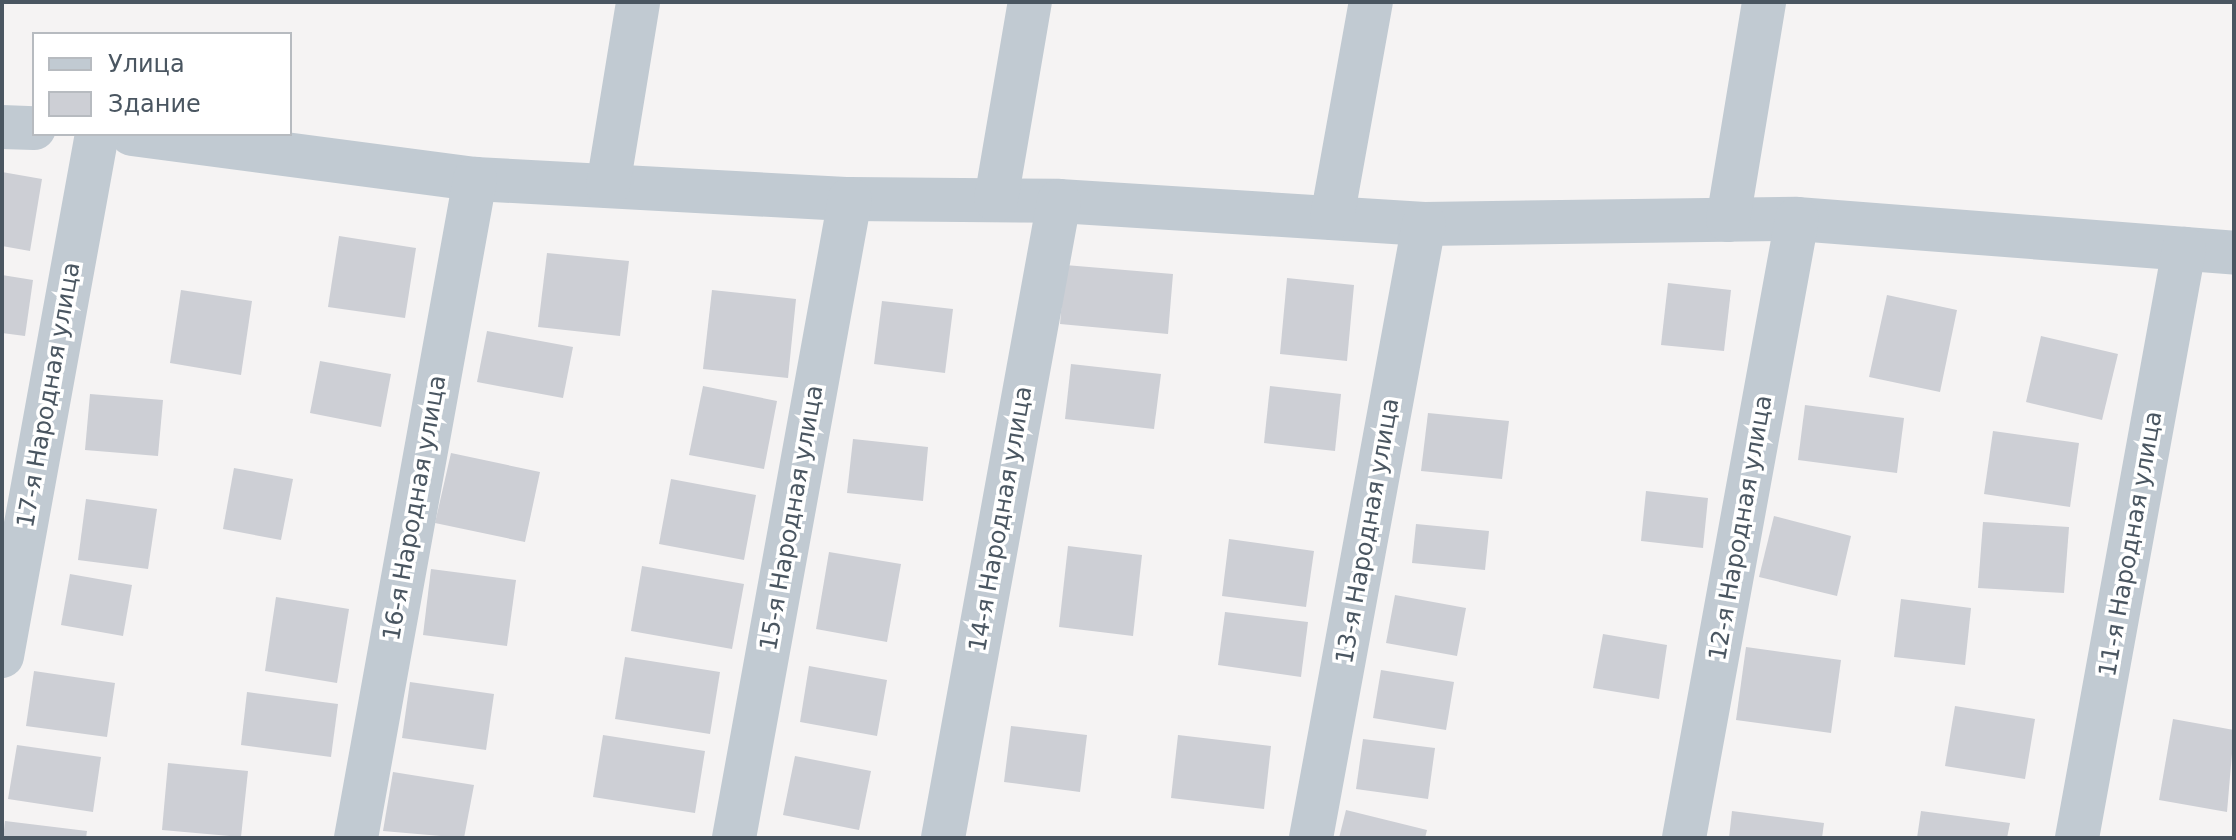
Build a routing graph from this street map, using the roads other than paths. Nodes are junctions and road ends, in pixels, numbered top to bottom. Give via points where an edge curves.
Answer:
1 (638, 2) edge
2 (1030, 2) edge
3 (1371, 2) edge
4 (1764, 2) edge
5 (2, 127) edge
6 (32, 128) edge
7 (97, 136) edge
8 (147, 136) edge
9 (475, 179) junction
10 (608, 186) junction
11 (850, 199) junction
12 (996, 200) junction
13 (1059, 201) junction
14 (1332, 218) junction
15 (1797, 219) junction
16 (1728, 220) junction
17 (1424, 224) junction
18 (2184, 249) junction
19 (2234, 253) edge
20 (2, 656) edge
21 (356, 838) edge
22 (734, 838) edge
23 (943, 838) edge
24 (1311, 838) edge
25 (1684, 838) edge
26 (2077, 838) edge

1 - 10 street
2 - 12 street
3 - 14 street
4 - 16 street
5 - 6 street
7 - 20 street, 17-я Народная улица
8 - 9 street
9 - 10 street
9 - 21 street, 16-я Народная улица
10 - 11 street
11 - 12 street
11 - 22 street, 15-я Народная улица
12 - 13 street
13 - 14 street
13 - 23 street, 14-я Народная улица
14 - 17 street
15 - 16 street
15 - 18 street
15 - 25 street, 12-я Народная улица
16 - 17 street
17 - 24 street, 13-я Народная улица
18 - 19 street
18 - 26 street, 11-я Народная улица

